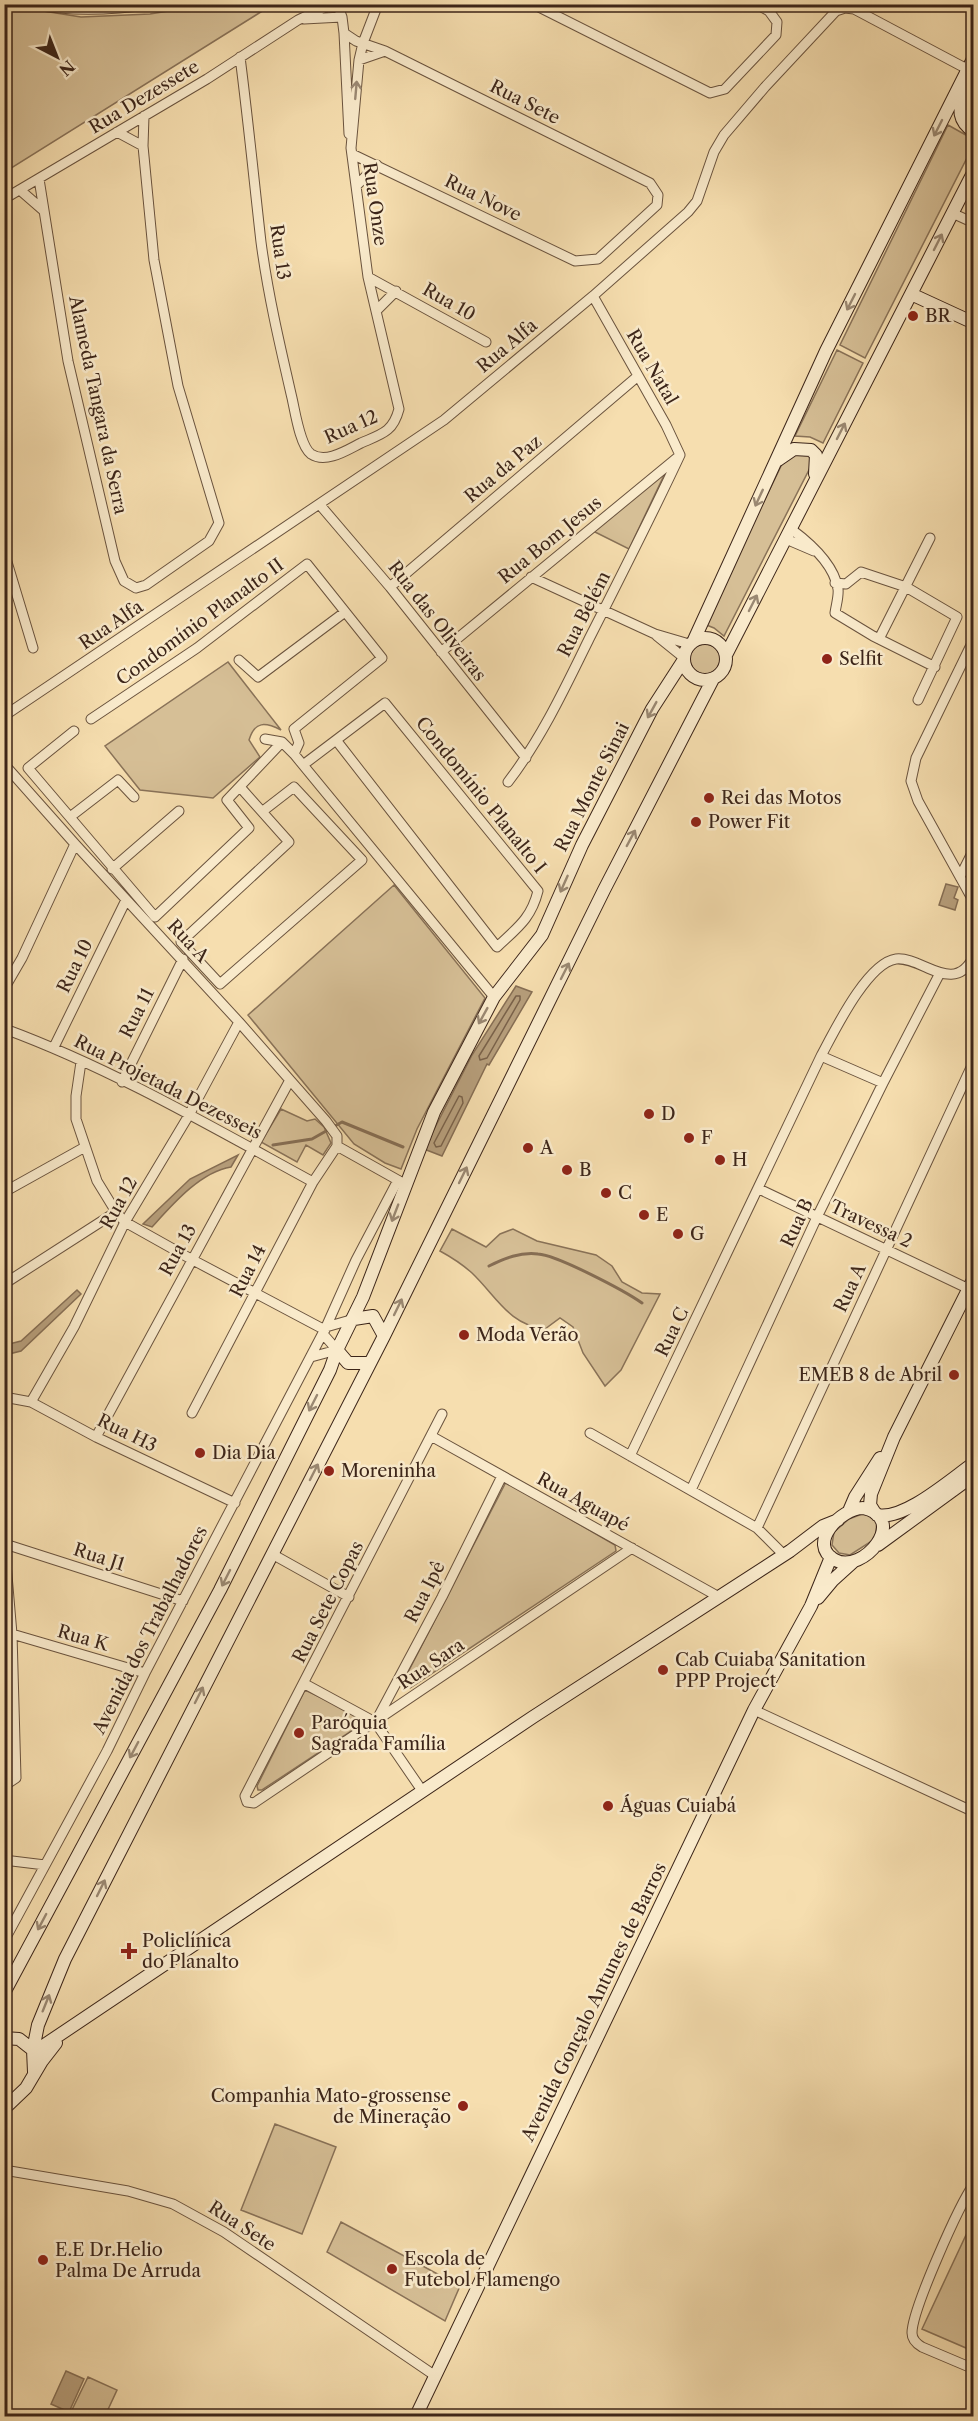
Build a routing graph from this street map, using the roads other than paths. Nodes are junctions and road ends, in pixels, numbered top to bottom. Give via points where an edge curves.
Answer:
1 (32, 4) edge
2 (152, 4) edge
3 (332, 4) edge
4 (338, 4) edge
5 (378, 4) edge
6 (533, 4) edge
7 (756, 4) edge
8 (342, 17) junction
9 (298, 20) junction
10 (344, 33) junction
11 (363, 43) junction
12 (385, 51) junction
13 (240, 57) junction
14 (974, 57) edge
15 (359, 60) junction
16 (967, 69) junction
17 (144, 116) junction
18 (117, 132) junction
19 (974, 132) edge
20 (143, 146) junction
21 (351, 151) junction
22 (377, 165) junction
23 (974, 171) edge
24 (39, 179) junction
25 (356, 186) junction
26 (20, 190) junction
27 (4, 199) edge
28 (43, 210) junction
29 (952, 213) junction
30 (974, 223) edge
31 (575, 261) joint
32 (368, 277) junction
33 (396, 291) junction
34 (911, 294) junction
35 (592, 296) junction
36 (376, 311) junction
37 (974, 323) edge
38 (486, 342) dead end
39 (638, 376) junction
40 (399, 409) joint
41 (306, 448) joint
42 (680, 455) junction
43 (775, 462) junction
44 (813, 484) junction
45 (320, 505) junction
46 (788, 534) junction
47 (930, 538) dead end
48 (4, 552) edge
49 (531, 577) junction
50 (836, 583) junction
51 (390, 587) junction
52 (906, 587) junction
53 (604, 610) junction
54 (345, 612) junction
55 (655, 634) junction
56 (879, 639) junction
57 (974, 639) edge
58 (692, 642) junction
59 (33, 648) dead end
60 (441, 652) junction
61 (726, 656) junction
62 (683, 659) junction
63 (239, 660) dead end
64 (935, 667) junction
65 (713, 679) junction
66 (918, 700) dead end
67 (4, 716) edge
68 (91, 719) dead end
69 (74, 731) dead end
70 (265, 739) dead end
71 (336, 740) junction
72 (282, 742) junction
73 (294, 754) junction
74 (526, 758) junction
75 (4, 764) edge
76 (303, 765) junction
77 (508, 782) dead end
78 (240, 787) junction
79 (134, 797) dead end
80 (178, 811) dead end
81 (263, 811) junction
82 (70, 817) junction
83 (75, 844) junction
84 (974, 849) edge
85 (112, 869) junction
86 (960, 877) junction
87 (126, 900) junction
88 (974, 902) edge
89 (974, 956) edge
90 (183, 959) junction
91 (940, 973) junction
92 (4, 989) edge
93 (494, 997) junction
94 (239, 1022) junction
95 (4, 1025) edge
96 (5, 1029) edge
97 (4, 1037) edge
98 (54, 1047) junction
99 (821, 1056) junction
100 (974, 1061) edge
101 (81, 1062) junction
102 (290, 1080) junction
103 (122, 1082) junction
104 (883, 1083) junction
105 (189, 1115) junction
106 (337, 1141) junction
107 (85, 1147) junction
108 (252, 1148) junction
109 (4, 1166) edge
110 (313, 1182) junction
111 (402, 1182) junction
112 (759, 1190) junction
113 (116, 1212) junction
114 (818, 1217) junction
115 (125, 1222) junction
116 (886, 1250) junction
117 (191, 1259) junction
118 (4, 1284) edge
119 (971, 1284) edge
120 (255, 1294) junction
121 (354, 1319) junction
122 (325, 1330) junction
123 (384, 1336) junction
124 (337, 1350) junction
125 (311, 1357) junction
126 (369, 1363) junction
127 (4, 1397) edge
128 (31, 1402) junction
129 (192, 1413) dead end
130 (442, 1414) dead end
131 (590, 1433) dead end
132 (431, 1436) junction
133 (96, 1437) junction
134 (894, 1437) junction
135 (630, 1455) junction
136 (974, 1463) edge
137 (974, 1475) edge
138 (502, 1476) junction
139 (691, 1490) junction
140 (235, 1503) junction
141 (849, 1510) junction
142 (876, 1514) junction
143 (838, 1520) junction
144 (757, 1528) junction
145 (5, 1542) edge
146 (874, 1547) junction
147 (632, 1548) junction
148 (828, 1552) junction
149 (787, 1553) junction
150 (272, 1554) junction
151 (854, 1561) junction
152 (349, 1597) junction
153 (719, 1597) junction
154 (183, 1601) junction
155 (7, 1604) edge
156 (811, 1606) junction
157 (12, 1634) junction
158 (145, 1673) junction
159 (8, 1677) edge
160 (305, 1684) junction
161 (754, 1710) junction
162 (375, 1722) junction
163 (4, 1786) edge
164 (423, 1792) junction
165 (248, 1803) joint
166 (974, 1812) edge
167 (4, 1860) edge
168 (45, 1865) junction
169 (9, 1925) edge
170 (4, 1941) edge
171 (4, 1993) edge
172 (73, 2024) junction
173 (4, 2038) edge
174 (33, 2051) junction
175 (34, 2072) junction
176 (5, 2109) edge
177 (4, 2170) edge
178 (974, 2184) edge
179 (974, 2369) edge
180 (435, 2375) junction
181 (416, 2416) edge

1 - 2 street via 52,8 130,8
3 - 9 street, Rua Dezessete
4 - 8 street
5 - 11 street, Rua Onze
6 - 7 street via 710,93 725,89 776,35 777,22 769,11
8 - 9 street, Rua Dezessete
8 - 10 street
9 - 13 street, Rua Dezessete
10 - 11 street, Rua Sete
10 - 21 street via 346,118
11 - 12 street, Rua Sete
11 - 15 street, Rua Onze
12 - 15 street
12 - 31 street, Rua Sete via 650,183 658,195 657,205 598,259
13 - 17 street, Rua Dezessete
13 - 41 street, Rua 13 via 273,316
14 - 16 main road
21 -> 15 street, Rua Onze
16 - 19 main road via 959,117
16 - 35 street, Rua Alfa via 854,9 836,11 724,135 697,201 688,212
16 -> 43 main road
17 - 18 street, Rua Dezessete
17 - 20 street
18 - 20 street
18 - 24 street, Rua Dezessete
20 - 28 street, Alameda Tangara da Serra via 154,260 178,386 219,523 209,541 136,588 123,580 115,561 68,361
21 - 22 street, Rua Nove
21 - 25 street, Rua Onze
22 - 25 street
22 - 31 street, Rua Nove
23 - 29 main road
24 - 26 street, Rua Dezessete
24 - 28 street, Alameda Tangara da Serra
25 - 32 street, Rua Onze
26 - 27 street, Rua Dezessete
26 - 28 street
29 - 30 street
34 -> 29 main road
32 - 33 street, Rua 10
32 - 36 street, Rua Onze
33 - 36 street, Rua 10
33 - 38 street, Rua 10
34 - 37 main road
44 -> 34 main road
35 - 39 street, Rua Natal
35 - 45 street, Rua Alfa via 444,420
36 - 40 street, Rua Onze
39 - 42 street, Rua Natal
39 - 51 street, Rua da Paz
40 - 41 street, Rua 12 via 395,423 385,433 329,458 312,455
42 - 49 street, Rua Bom Jesus
42 - 53 street, Rua Belém
43 - 44 main road via 794,449 811,450 816,455
43 -> 58 main road
44 - 46 main road
45 - 51 street, Rua das Oliveiras
45 - 67 street, Rua Alfa
46 - 50 street via 818,552
61 -> 46 main road
47 - 52 street
48 - 59 street
49 - 53 street
49 - 60 street, Rua Bom Jesus
50 - 52 street via 846,584 861,572
50 - 56 street via 836,613
51 - 60 street, Rua das Oliveiras
52 - 56 street
52 - 64 street via 957,617
53 - 55 street
53 - 74 street, Rua Belém
54 - 63 street via 258,677
54 - 68 street, Condomínio Planalto II via 308,564 197,648
54 - 73 street, Condomínio Planalto II via 382,658 294,729 299,743
55 - 58 street
55 - 62 street
56 - 64 street
57 - 86 street via 916,758 911,781
58 - 61 main road via 714,639
58 - 62 main road
60 - 74 street, Rua das Oliveiras
61 - 65 main road via 722,672
62 - 65 main road via 694,678
62 -> 93 main road, Rua Monte Sinai via 582,845 542,935
64 - 66 street
123 -> 65 main road
69 - 82 street via 28,768
70 - 72 street
71 - 71 street, Condomínio Planalto I via 385,704 538,891 527,919 497,947
71 - 76 street, Condomínio Planalto I
72 - 73 street
72 - 78 street
73 - 76 street
74 - 77 street, Rua Belém
75 - 83 street, Rua A
76 - 93 street
78 - 81 street
78 - 85 street via 227,800 249,828 155,917
79 - 82 street via 118,780
80 - 85 street
81 - 81 street via 289,842 181,942 220,984 362,860 294,787
82 - 85 street
83 - 87 street, Rua A
83 - 92 street
84 - 86 street
86 - 88 street
87 - 90 street, Rua A
87 - 98 street, Rua 10
89 - 91 street via 959,972
90 - 94 street, Rua A
90 - 103 street, Rua 11
91 - 99 street, Rua C via 894,959 877,970 853,997
91 - 104 street, Rua B
93 -> 111 main road, Rua Monte Sinai
94 - 102 street, Rua A
94 - 105 street, Rua 12
95 - 96 street
96 - 97 street
96 - 98 street, Rua Projetada Dezesseis
98 - 101 street, Rua Projetada Dezesseis
99 - 104 street
99 - 112 street, Rua C
100 - 116 street, Rua A
101 - 103 street, Rua Projetada Dezesseis
101 - 107 street via 76,1119
102 - 106 street, Rua A via 326,1121
102 - 108 street, Rua 13
103 - 105 street, Rua Projetada Dezesseis
104 - 114 street, Rua B
105 - 108 street, Rua Projetada Dezesseis
105 - 115 street, Rua 12
106 - 110 street, Rua 14
106 - 111 street
107 - 109 street via 6,1191
107 - 113 street via 97,1181
108 - 110 street, Rua Projetada Dezesseis
108 - 117 street, Rua 13
110 - 120 street, Rua 14
111 -> 121 main road, Rua Monte Sinai
111 - 122 street, Avenida dos Trabalhadores via 356,1260
112 - 114 street, Travessa 2
112 - 135 street, Rua C
113 - 115 street
113 - 118 street
114 - 116 street, Travessa 2
114 - 139 street, Rua B
115 - 117 street
115 - 128 street, Rua 12 via 74,1327
116 - 119 street, Travessa 2
116 - 144 street, Rua A
117 - 120 street
117 - 133 street, Rua 13
119 - 134 main road
120 - 122 street
120 - 129 street, Rua 14
121 - 122 street
121 - 123 main road via 373,1316
121 - 124 main road
122 - 124 street
122 - 125 street, Avenida dos Trabalhadores
123 - 126 main road
124 - 125 street
124 - 126 main road via 349,1364
124 -> 171 main road via 220,1590
125 - 140 street, Avenida dos Trabalhadores
150 -> 126 main road
127 - 128 street, Rua H3
128 - 133 street, Rua H3
130 - 132 street, Rua Sete Copas
131 - 135 street
132 - 138 street, Rua Aguapé
132 - 152 street, Rua Sete Copas
133 - 140 street, Rua H3
134 - 141 main road
134 - 142 main road via 871,1494
135 - 139 street
136 - 142 main road via 902,1512
137 - 146 main road
138 - 147 street, Rua Aguapé
138 - 162 street, Rua Ipê
139 - 144 street
140 - 154 street, Avenida dos Trabalhadores
141 - 142 main road via 863,1508
141 - 143 main road
142 - 146 main road via 883,1532
143 - 148 main road via 824,1540
143 - 149 main road via 823,1526
144 - 149 street
145 - 154 street, Rua J1
145 - 155 street
146 - 151 main road
147 - 153 street, Rua Aguapé
147 - 162 street, Rua Sara
148 - 149 main road via 808,1545
148 - 151 main road via 842,1563
148 - 156 main road, Avenida Gonçalo Antunes de Barros
149 - 153 main road
150 - 152 street
174 -> 150 main road via 38,2025 65,1959
151 - 156 main road, Avenida Gonçalo Antunes de Barros
152 - 160 street, Rua Sete Copas
153 - 164 main road
154 - 158 street, Avenida dos Trabalhadores
155 - 157 street
156 - 161 main road, Avenida Gonçalo Antunes de Barros
157 - 158 street, Rua K
157 - 159 street
158 - 168 street, Avenida dos Trabalhadores
159 - 163 street via 16,1778
160 - 162 street
160 - 165 street, Rua Sete Copas via 245,1796
161 - 166 street
161 - 180 main road, Avenida Gonçalo Antunes de Barros
162 - 164 street
162 - 165 street, Rua Sara via 254,1803
164 - 172 main road
167 - 168 street
168 - 169 street, Avenida dos Trabalhadores
169 - 170 street, Avenida dos Trabalhadores
172 - 174 main road
172 - 175 main road
173 - 174 main road via 19,2039
174 - 175 main road
175 - 176 main road via 24,2091
177 - 180 street, Rua Sete via 128,2191 173,2204 224,2232
178 - 179 street via 953,2221 912,2334 922,2347
180 - 181 main road, Avenida Gonçalo Antunes de Barros

